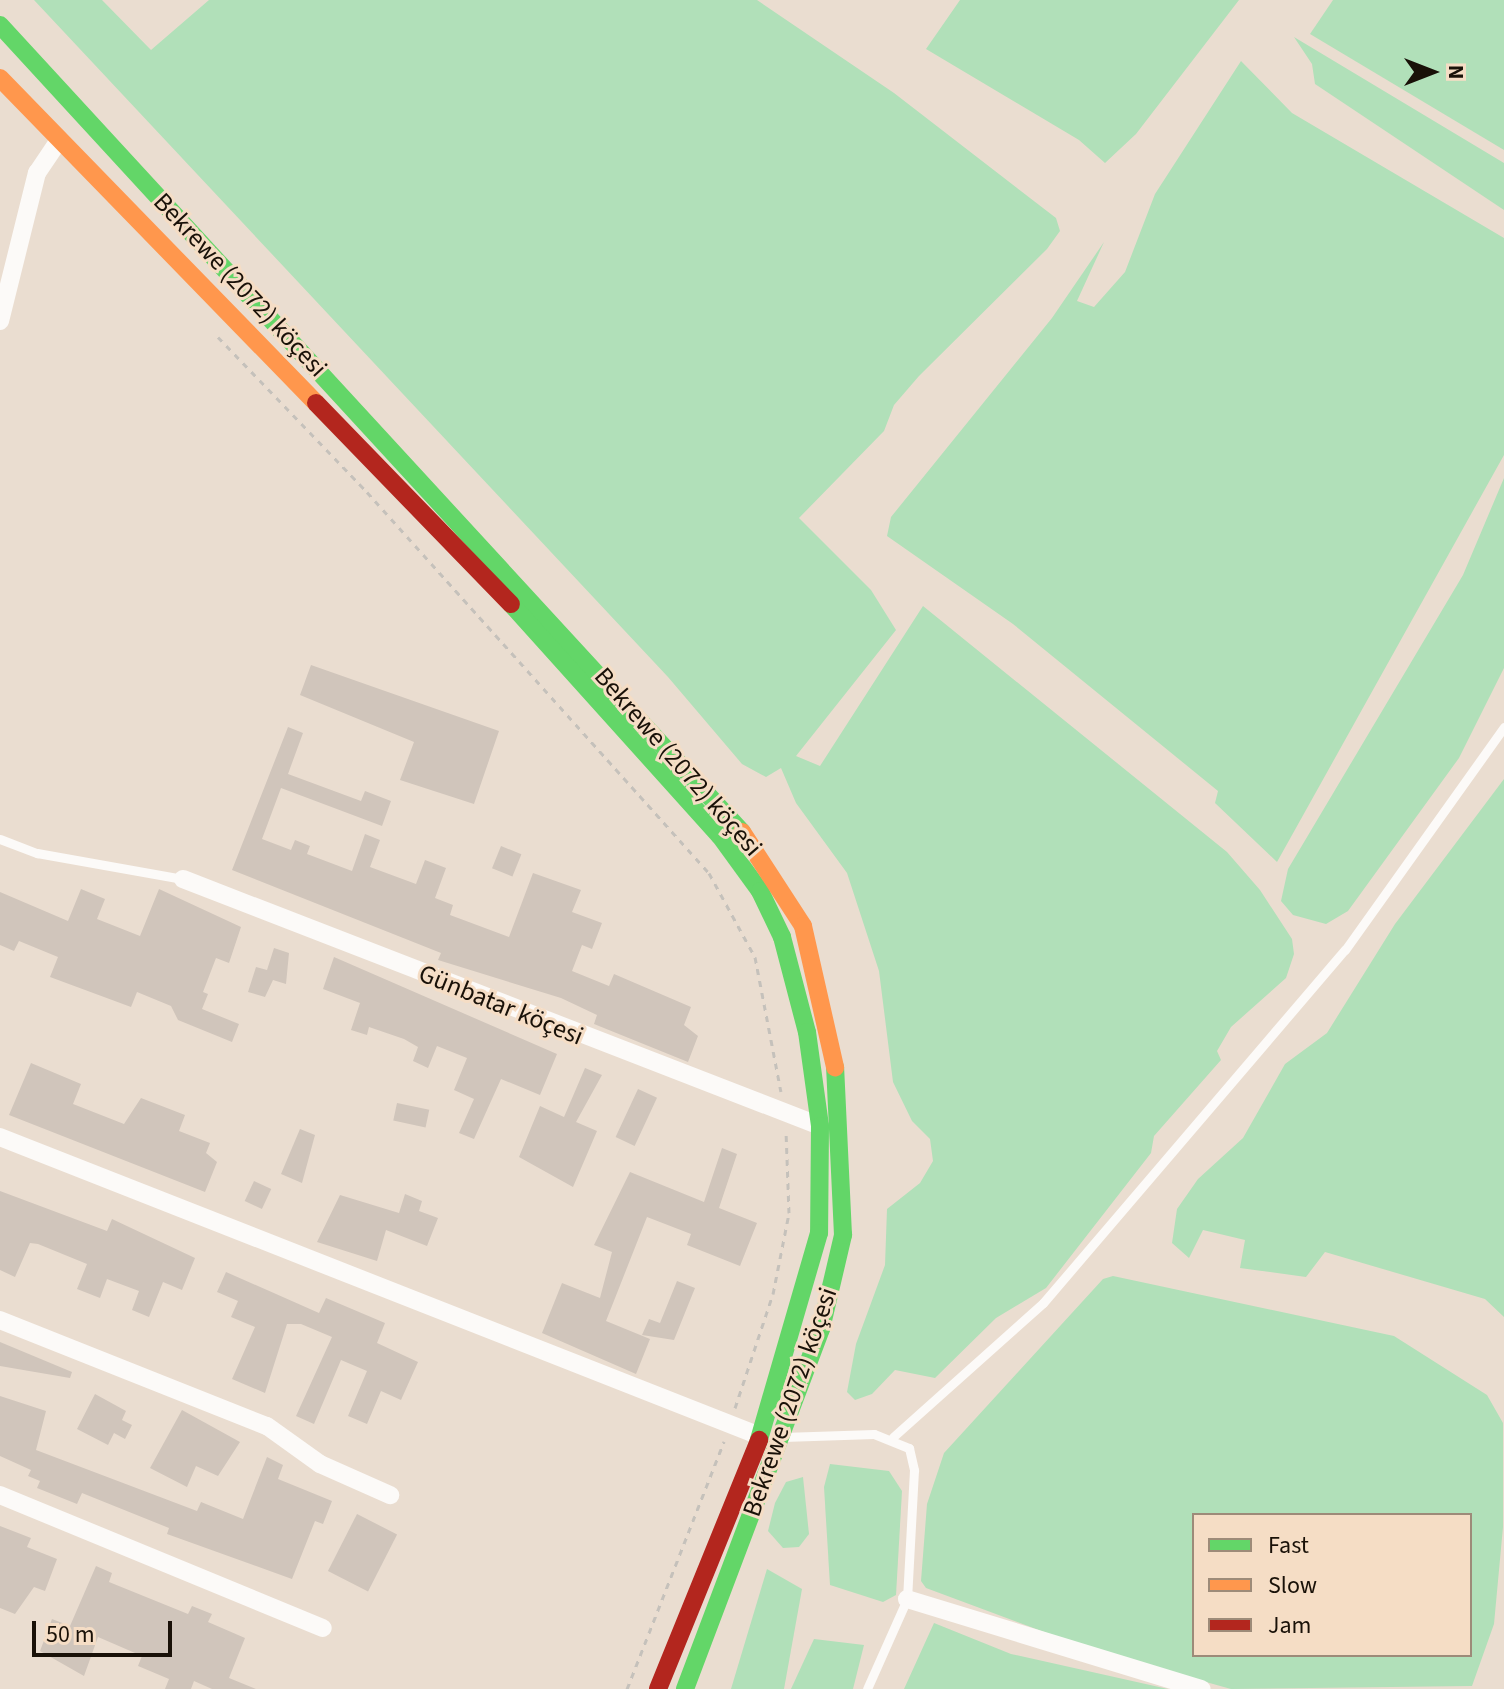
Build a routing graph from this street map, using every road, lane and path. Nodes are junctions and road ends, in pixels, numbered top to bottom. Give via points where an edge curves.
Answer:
1 (0, 25) edge
2 (0, 78) edge
3 (57, 143) junction
4 (0, 321) edge
5 (213, 331) dead end
6 (1504, 727) edge
7 (0, 839) edge
8 (183, 879) joint
9 (785, 1117) junction
10 (820, 1126) junction
11 (0, 1137) edge
12 (0, 1320) edge
13 (760, 1436) junction
14 (780, 1437) junction
15 (893, 1437) junction
16 (0, 1495) edge
17 (390, 1495) dead end
18 (907, 1599) junction
19 (323, 1628) dead end
20 (658, 1689) edge
21 (685, 1689) edge
22 (867, 1689) edge
23 (1202, 1689) edge

1 - 14 main road, Bekrewe (2072) köçesi via 470,529 737,824 778,879 803,926 818,975 845,1155 834,1280
2 - 3 main road, Bekrewe (2072) köçesi
3 - 4 street via 37,173
3 - 10 main road, Bekrewe (2072) köçesi via 457,544 720,836 760,891 782,937 807,1032
5 - 9 path via 367,492 709,873 738,917 760,973
6 - 15 lane via 1345,950 1043,1303
7 - 8 lane via 37,853
8 - 9 street, Günbatar köçesi
9 - 10 street, Günbatar köçesi
10 - 13 main road, Bekrewe (2072) köçesi via 819,1233 811,1277
11 - 13 street
12 - 17 street via 267,1426 320,1464
13 - 20 main road, Bekrewe (2072) köçesi
14 - 15 lane
14 - 21 main road, Bekrewe (2072) köçesi
15 - 18 lane via 909,1448 914,1470
16 - 19 street
18 - 22 lane
18 - 23 street

